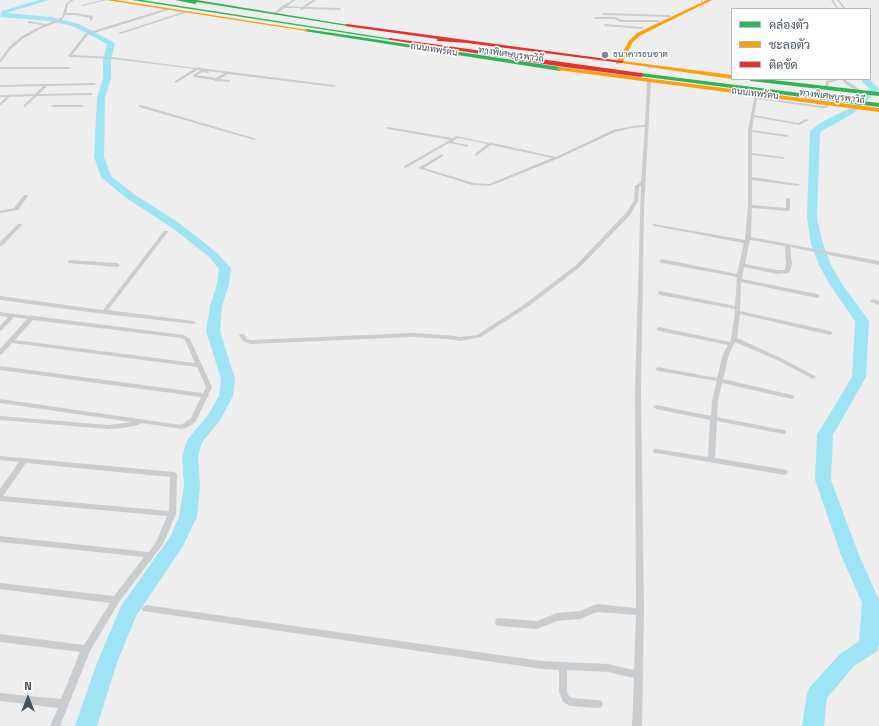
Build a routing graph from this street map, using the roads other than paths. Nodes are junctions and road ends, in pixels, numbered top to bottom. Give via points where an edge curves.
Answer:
1 (73, 0) edge
2 (107, 0) edge
3 (116, 0) edge
4 (134, 0) edge
5 (144, 0) edge
6 (159, 0) edge
7 (164, 0) edge
8 (177, 0) edge
9 (189, 0) edge
10 (295, 0) edge
11 (315, 0) edge
12 (705, 0) edge
13 (83, 5) dead end
14 (168, 9) junction
15 (301, 9) junction
16 (340, 9) dead end
17 (187, 12) junction
18 (281, 12) junction
19 (64, 14) junction
20 (603, 14) dead end
21 (670, 16) junction
22 (595, 18) dead end
23 (91, 20) dead end
24 (659, 21) junction
25 (29, 22) dead end
26 (47, 25) junction
27 (605, 25) dead end
28 (642, 28) junction
29 (120, 33) dead end
30 (340, 35) junction
31 (631, 41) junction
32 (466, 42) junction
33 (419, 43) junction
34 (467, 52) junction
35 (0, 62) edge
36 (39, 62) dead end
37 (619, 63) junction
38 (0, 68) edge
39 (33, 68) junction
40 (69, 68) dead end
41 (198, 68) junction
42 (226, 73) junction
43 (731, 77) edge
44 (216, 79) junction
45 (770, 80) edge
46 (836, 80) edge
47 (844, 80) edge
48 (648, 81) junction
49 (176, 82) dead end
50 (229, 82) dead end
51 (827, 83) edge
52 (94, 84) dead end
53 (46, 85) junction
54 (0, 86) edge
55 (334, 86) dead end
56 (863, 93) junction
57 (91, 94) dead end
58 (879, 94) edge
59 (38, 95) junction
60 (62, 95) junction
61 (0, 96) edge
62 (9, 96) junction
63 (756, 96) junction
64 (879, 99) edge
65 (879, 104) edge
66 (0, 105) edge
67 (25, 106) dead end
68 (82, 106) dead end
69 (140, 106) dead end
70 (879, 110) edge
71 (752, 116) junction
72 (807, 120) dead end
73 (646, 126) junction
74 (388, 128) dead end
75 (750, 131) junction
76 (788, 136) dead end
77 (255, 139) dead end
78 (454, 139) junction
79 (448, 142) junction
80 (491, 143) junction
81 (467, 146) dead end
82 (750, 154) junction
83 (442, 155) dead end
84 (476, 155) dead end
85 (556, 158) junction
86 (783, 158) dead end
87 (420, 168) junction
88 (750, 178) junction
89 (643, 184) junction
90 (798, 185) dead end
91 (26, 196) dead end
92 (788, 199) dead end
93 (750, 206) junction
94 (0, 212) edge
95 (20, 225) dead end
96 (654, 225) dead end
97 (166, 232) dead end
98 (747, 240) junction
99 (0, 245) edge
100 (787, 245) junction
101 (662, 261) dead end
102 (70, 262) dead end
103 (879, 263) edge
104 (117, 264) dead end
105 (742, 265) junction
106 (739, 278) junction
107 (660, 293) dead end
108 (818, 296) dead end
109 (0, 298) edge
110 (737, 310) junction
111 (104, 312) junction
112 (0, 314) edge
113 (12, 316) junction
114 (32, 317) junction
115 (193, 322) dead end
116 (0, 329) edge
117 (659, 329) dead end
118 (830, 333) dead end
119 (242, 335) dead end
120 (10, 341) junction
121 (733, 341) junction
122 (0, 353) edge
123 (199, 366) junction
124 (0, 368) edge
125 (658, 369) dead end
126 (813, 377) dead end
127 (720, 380) junction
128 (206, 396) junction
129 (792, 397) dead end
130 (0, 401) edge
131 (656, 407) dead end
132 (0, 418) edge
133 (714, 419) junction
134 (142, 422) junction
135 (783, 432) dead end
136 (656, 451) dead end
137 (0, 458) edge
138 (711, 460) junction
139 (24, 461) junction
140 (785, 472) dead end
141 (0, 494) edge
142 (0, 498) edge
143 (172, 514) junction
144 (0, 539) edge
145 (151, 555) junction
146 (0, 586) edge
147 (116, 600) junction
148 (146, 609) dead end
149 (640, 612) junction
150 (499, 622) dead end
151 (0, 638) edge
152 (86, 649) junction
153 (563, 666) junction
154 (638, 675) junction
155 (0, 697) edge
156 (64, 704) junction
157 (598, 704) dead end
158 (55, 726) edge
159 (637, 726) edge

1 - 19 street via 67,4
2 - 13 street
2 - 14 main road, ถนนเทพรัตน
3 - 30 main road
4 - 34 main road, ถนนเทพรัตน
5 - 65 main road, ทางพิเศษบูรพาวิถี via 557,62
6 - 64 main road, ทางพิเศษบูรพาวิถี via 546,58
7 - 33 main road, ถนนเทพรัตน
8 - 18 main road
9 - 18 main road, ถนนเทพรัตน
10 - 18 street
11 - 15 street
12 - 21 main road
12 - 31 main road via 643,31
14 - 17 main road, ถนนเทพรัตน
14 - 41 street via 87,34 70,56
15 - 16 street
15 - 18 street
17 - 29 street
17 - 30 main road, ถนนเทพรัตน
18 - 32 main road, ถนนเทพรัตน
19 - 23 street via 92,17
19 - 26 street via 61,19
20 - 21 street via 630,12
21 - 24 main road
22 - 24 street
24 - 28 main road
25 - 26 street
26 - 35 street via 12,46
27 - 28 street
28 - 31 main road via 629,38
30 - 33 main road, ถนนเทพรัตน
31 - 37 main road
32 - 33 main road
32 - 37 main road, ถนนเทพรัตน
33 - 34 main road
33 - 48 main road, ถนนเทพรัตน
33 - 64 main road, ถนนเทพรัตน
34 - 65 main road, ถนนเทพรัตน
36 - 39 street
37 - 43 main road, ถนนเทพรัตน
38 - 39 street
39 - 40 street
41 - 42 street
41 - 49 street
42 - 44 street
42 - 44 street via 202,71 194,76
42 - 55 street
44 - 50 street
45 - 51 main road, ถนนเทพรัตน
46 - 47 street
46 - 51 street
47 - 56 street via 854,83
48 - 63 main road, ถนนเทพรัตน
48 - 73 street
51 - 56 main road, ถนนเทพรัตน
52 - 53 street
53 - 54 street
53 - 59 street
56 - 58 main road, ถนนเทพรัตน
57 - 60 street
59 - 60 street
59 - 62 street
59 - 67 street
60 - 68 street via 53,106
61 - 62 street
62 - 66 street
63 - 70 main road, ถนนเทพรัตน
63 - 71 street
69 - 77 street
71 - 72 street via 799,124
71 - 75 street
73 - 85 street via 614,130
73 - 89 street
74 - 78 street
75 - 76 street
75 - 82 street
78 - 79 street
78 - 80 street via 460,137
79 - 81 street
79 - 87 street via 406,167
80 - 84 street
80 - 85 street
82 - 86 street
82 - 88 street
83 - 87 street
85 - 87 street via 490,185 474,184
88 - 90 street
88 - 93 street
89 - 119 street via 637,186 636,202 628,214 578,266 527,305 479,336 460,339 413,335 251,342 245,340
89 - 149 street via 638,390
91 - 94 street via 16,209
92 - 93 street via 788,210
93 - 98 street
95 - 99 street
96 - 98 street
97 - 111 street
98 - 100 street
98 - 105 street
100 - 103 street
100 - 105 street via 787,272
101 - 106 street
102 - 104 street
105 - 106 street
106 - 108 street
106 - 110 street
107 - 110 street
109 - 111 street
110 - 118 street
110 - 121 street
111 - 115 street
112 - 113 street
113 - 114 street
113 - 116 street
114 - 120 street
114 - 123 street via 182,336 187,339
117 - 121 street
120 - 122 street
120 - 123 street
121 - 126 street via 782,360
121 - 127 street via 726,354
123 - 128 street via 210,387
124 - 128 street
125 - 127 street
127 - 129 street
127 - 133 street
128 - 134 street via 194,419 182,427
130 - 134 street
131 - 133 street
132 - 134 street via 108,427
133 - 135 street
133 - 138 street
136 - 138 street
137 - 139 street
138 - 140 street
139 - 141 street
139 - 143 street via 174,475
142 - 143 street
143 - 145 street via 159,544
144 - 145 street
145 - 147 street
146 - 147 street
147 - 152 street
148 - 153 street
149 - 150 street via 598,608 580,615 557,616 537,625
149 - 154 street
151 - 152 street
152 - 156 street
153 - 154 street via 608,668
153 - 157 street via 563,692 566,699 570,702
154 - 159 street
155 - 156 street
156 - 158 street

